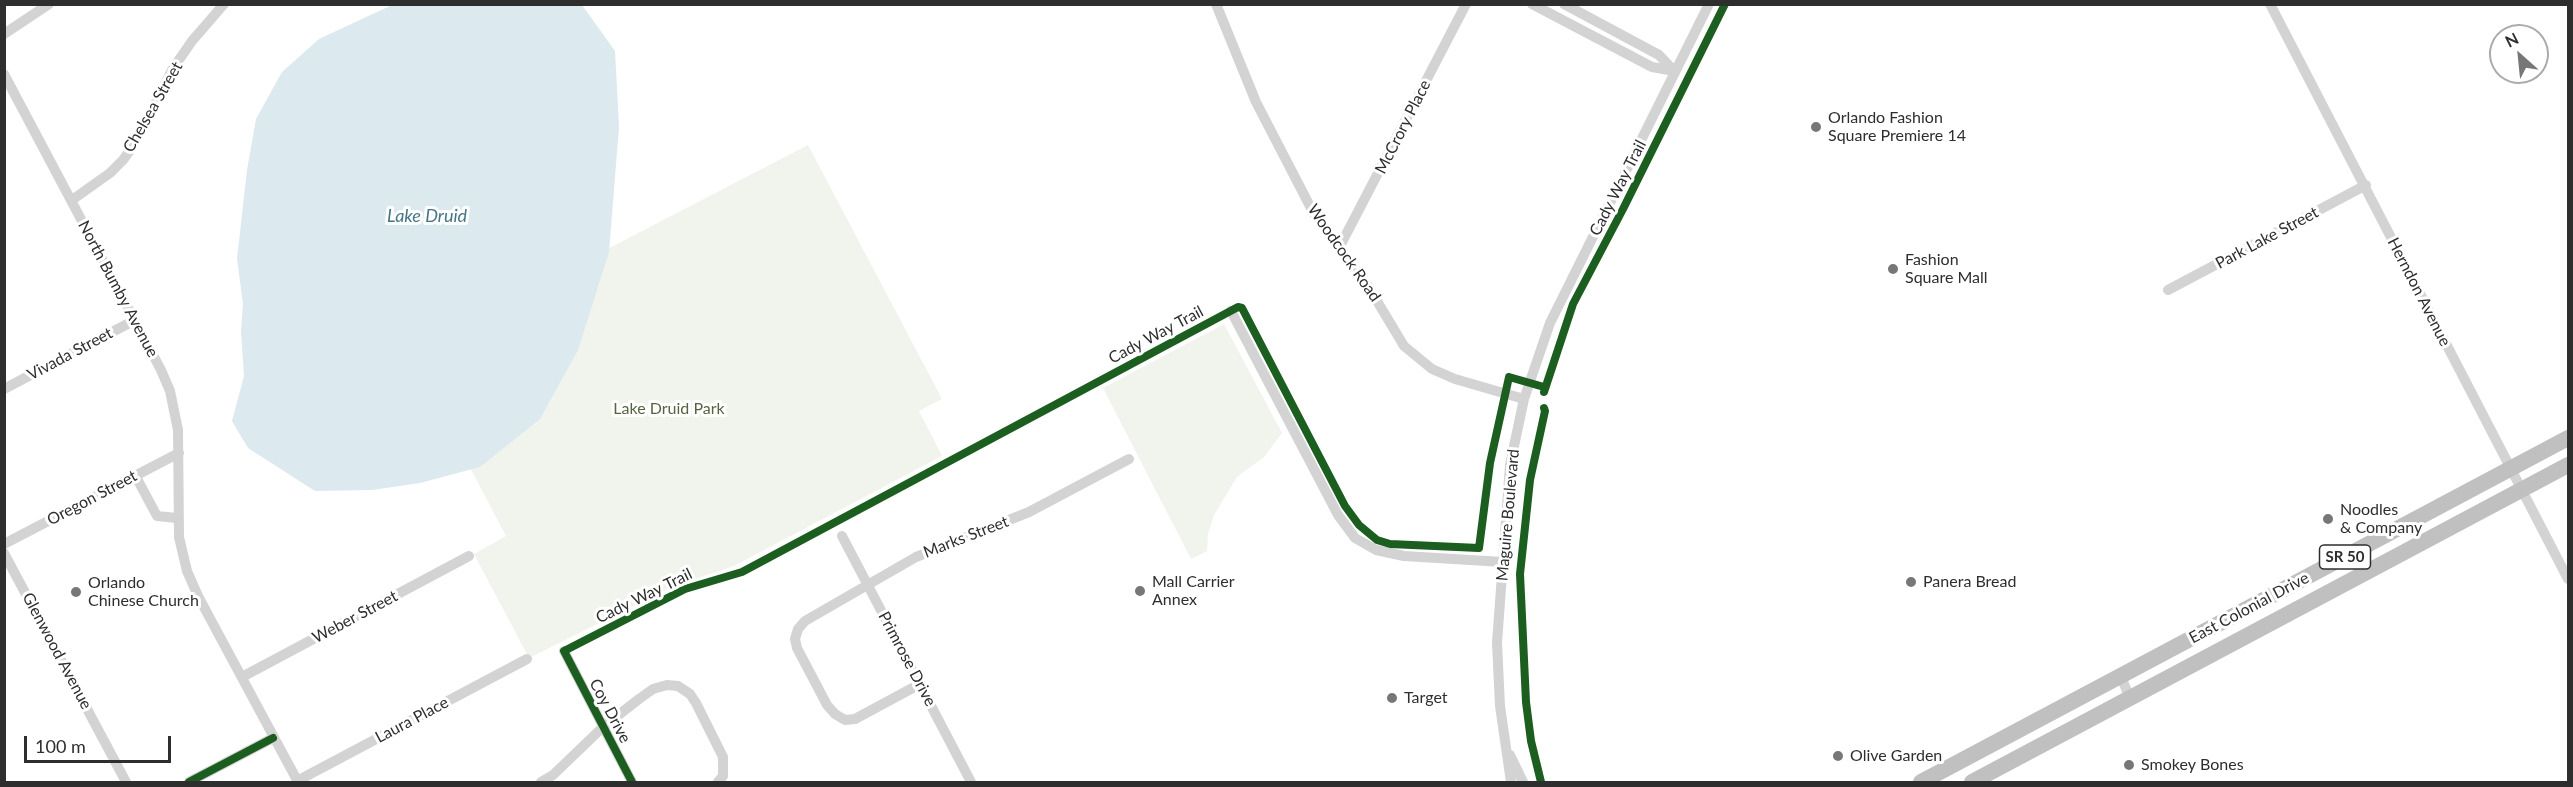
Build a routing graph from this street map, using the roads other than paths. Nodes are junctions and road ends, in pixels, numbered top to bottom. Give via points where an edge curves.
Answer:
1 (49, 4) edge
2 (224, 4) edge
3 (1216, 4) edge
4 (1466, 4) edge
5 (1532, 4) edge
6 (1564, 4) edge
7 (1709, 4) edge
8 (2270, 4) edge
9 (4, 34) edge
10 (1674, 71) junction
11 (4, 74) edge
12 (2366, 185) junction
13 (72, 200) junction
14 (1339, 248) junction
15 (2168, 290) dead end
16 (1231, 311) dead end
17 (135, 320) junction
18 (4, 389) edge
19 (1524, 399) junction
20 (2568, 438) edge
21 (179, 453) junction
22 (1129, 459) dead end
23 (2568, 465) edge
24 (2511, 468) junction
25 (135, 476) junction
26 (2523, 490) junction
27 (177, 518) junction
28 (842, 536) dead end
29 (4, 544) edge
30 (4, 553) edge
31 (469, 556) dead end
32 (1503, 562) junction
33 (2568, 579) edge
34 (868, 584) junction
35 (564, 651) dead end
36 (528, 659) dead end
37 (242, 677) junction
38 (2121, 677) junction
39 (920, 684) junction
40 (2130, 698) junction
41 (603, 727) junction
42 (273, 738) junction
43 (1505, 744) junction
44 (1966, 758) junction
45 (297, 782) edge
46 (969, 782) edge
47 (126, 783) edge
48 (189, 783) edge
49 (541, 783) edge
50 (632, 783) edge
51 (718, 783) edge
52 (1511, 783) edge
53 (1523, 783) edge
54 (1921, 783) edge
55 (1943, 783) edge
56 (1972, 783) edge

1 - 9 street
2 - 13 street, Chelsea Street via 172,70 123,160
3 - 14 street, Woodcock Road via 1256,102 1314,214
4 - 14 street, McCrory Place
5 - 10 street via 1653,68
6 - 10 street via 1659,55
7 - 10 street, Maguire Boulevard
8 - 12 street, Herndon Avenue
10 - 19 street, Maguire Boulevard via 1550,323
11 - 13 street, North Bumby Avenue
12 - 15 street, Park Lake Street
12 - 24 street, Herndon Avenue
13 - 17 street, North Bumby Avenue
14 - 19 street, Woodcock Road via 1412,355 1455,379
16 - 32 street via 1338,515 1355,538 1376,550 1404,556
17 - 18 street, Vivada Street
17 - 21 street, North Bumby Avenue via 170,391
19 - 32 street, Maguire Boulevard via 1510,465
20 - 24 highway, East Colonial Drive / SR 50
21 - 25 street, Oregon Street
21 - 27 street, North Bumby Avenue
22 - 34 street, Marks Street via 1029,512 916,557
23 - 26 highway, East Colonial Drive / SR 50
24 - 26 street, Herndon Avenue
24 - 38 highway, East Colonial Drive / SR 50
25 - 27 street via 157,516
25 - 29 street, Oregon Street
26 - 33 street, Herndon Avenue
26 - 40 highway, East Colonial Drive / SR 50
27 - 37 street, North Bumby Avenue via 187,571
28 - 34 street, Primrose Drive
30 - 47 street, Glenwood Avenue
31 - 37 street, Weber Street
32 - 43 street, Maguire Boulevard via 1497,643
34 - 39 street, Primrose Drive
34 - 39 street, Marks Street via 805,621 795,639 797,648 828,705 845,720 855,719
35 - 41 street, Coy Drive
36 - 45 street, Laura Place
37 - 42 street, North Bumby Avenue
38 - 40 street
38 - 44 highway, East Colonial Drive / SR 50
39 - 46 street, Primrose Drive
40 - 56 highway, East Colonial Drive / SR 50
41 - 49 street
41 - 50 street, Coy Drive
41 - 51 street via 652,689 678,686 696,703 723,757 723,777
42 - 45 street, North Bumby Avenue
42 - 48 street
43 - 52 street, Maguire Boulevard
43 - 53 street, Maguire Boulevard
44 - 54 highway, East Colonial Drive / SR 50
44 - 55 highway via 1958,774

